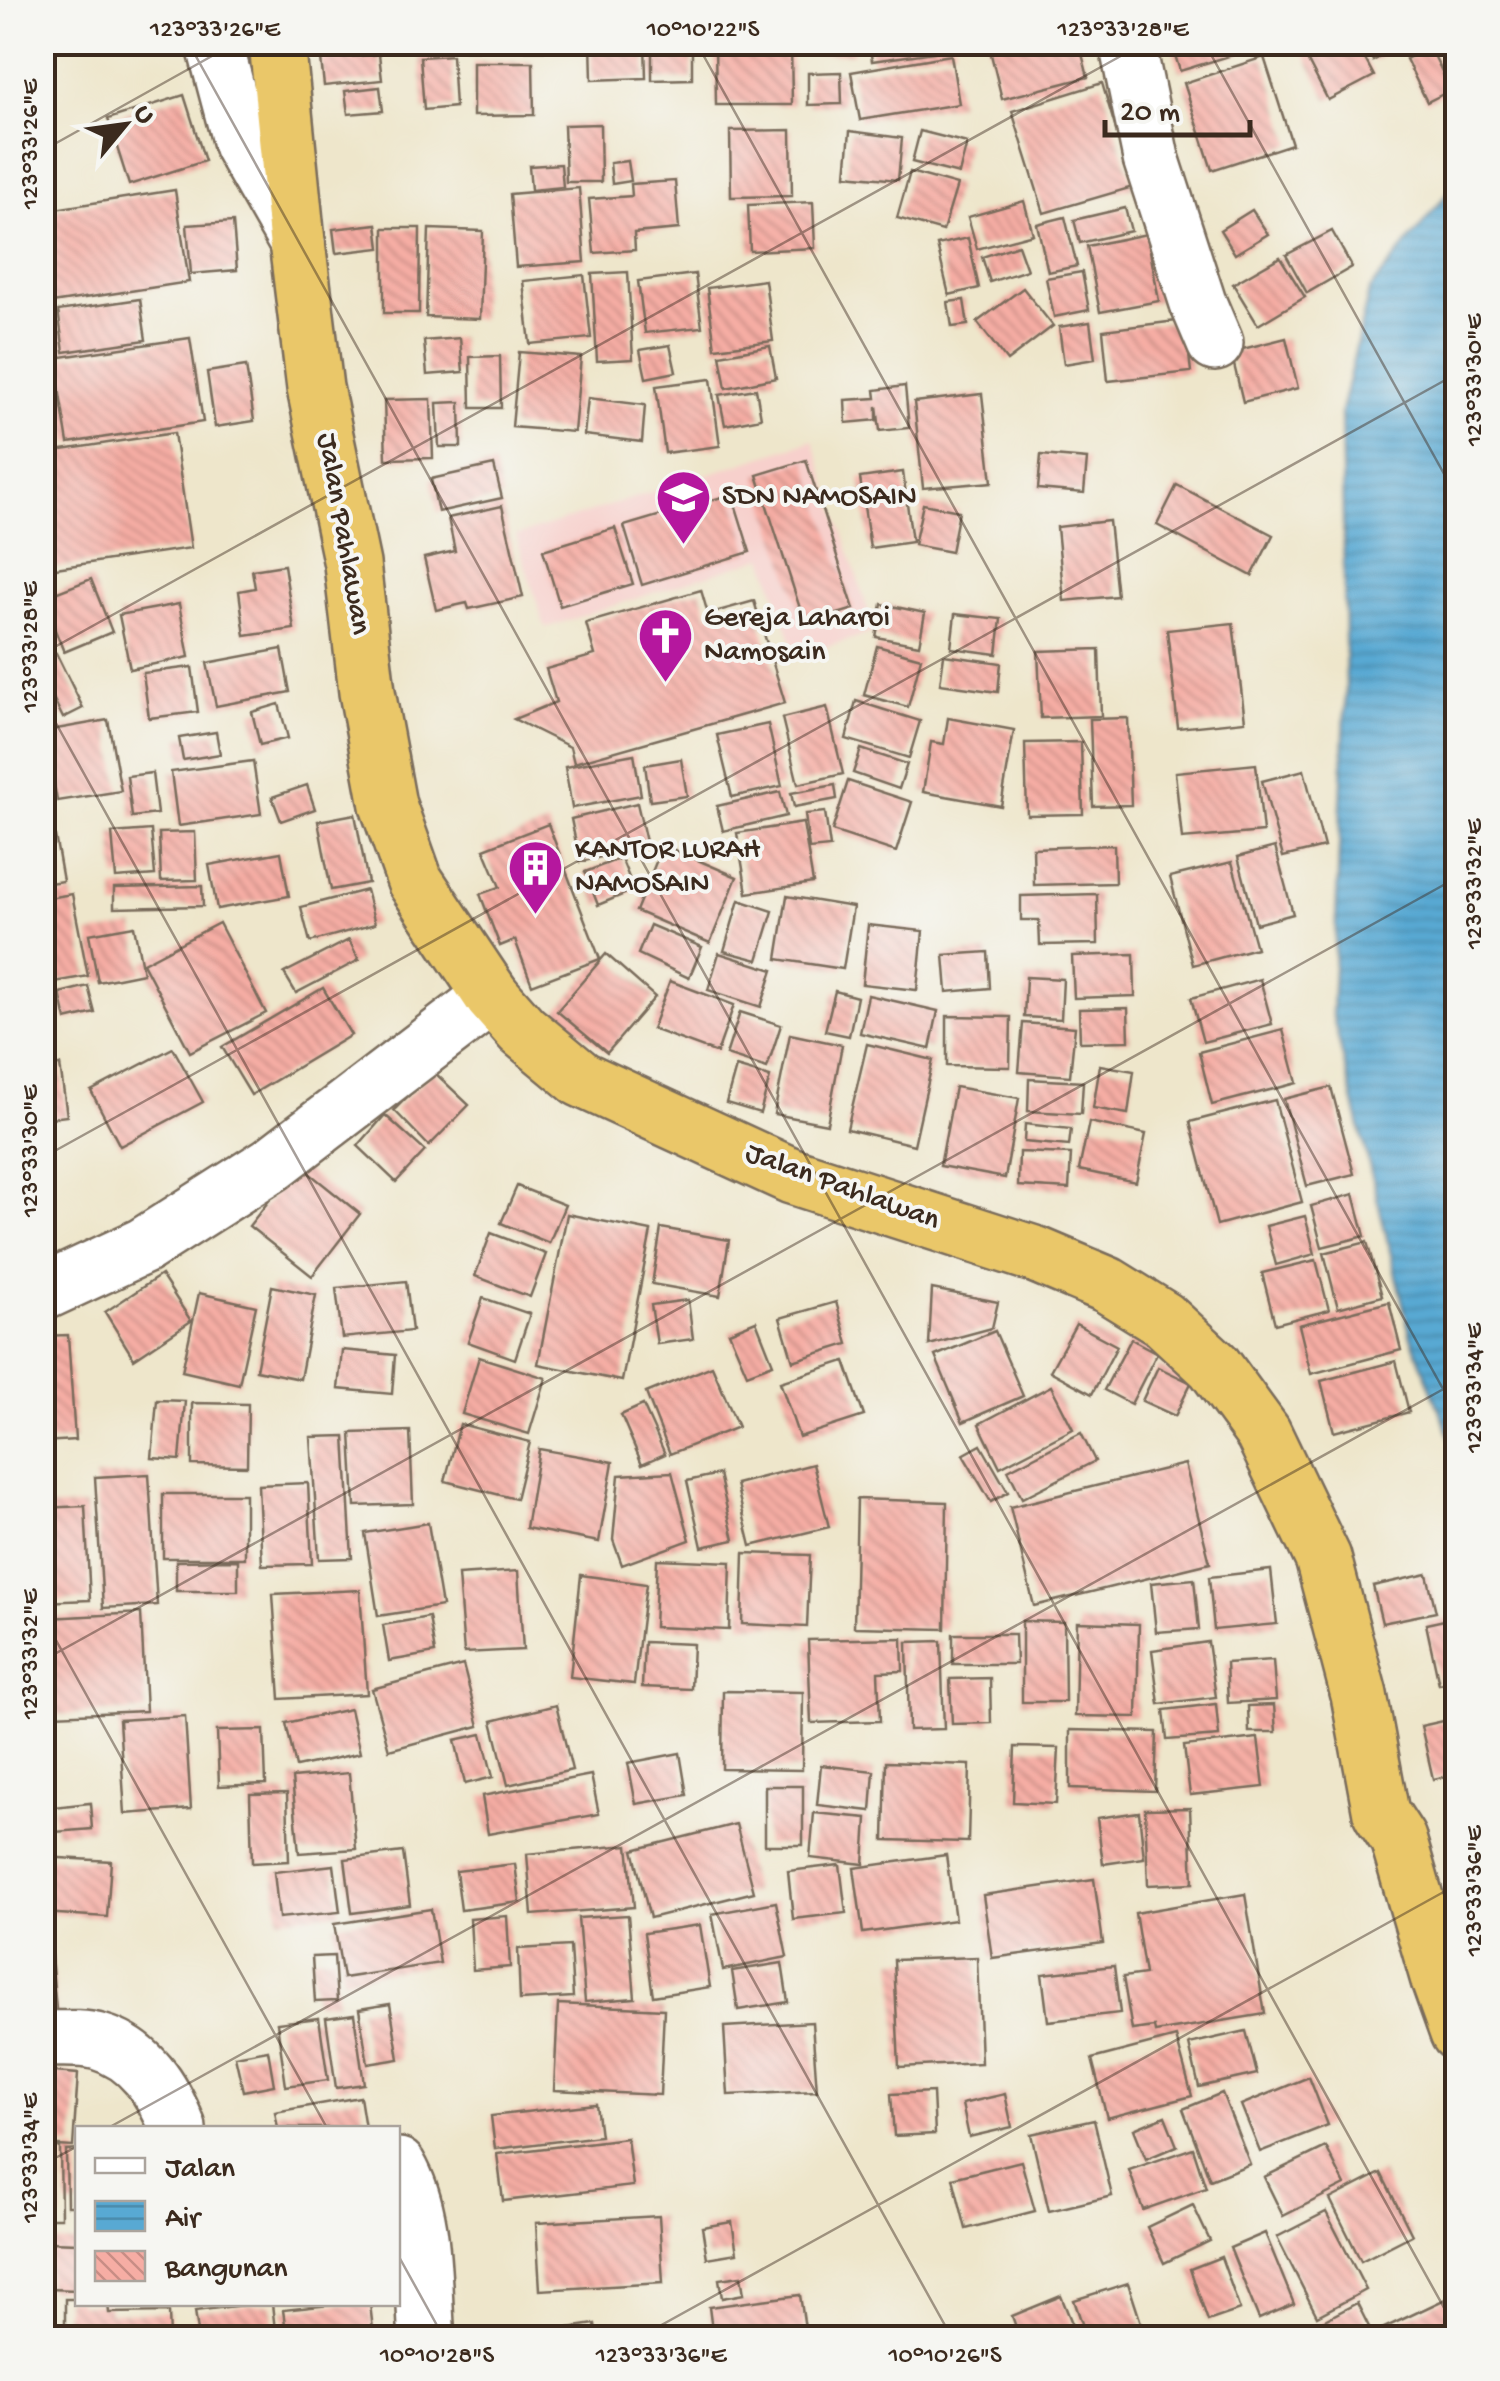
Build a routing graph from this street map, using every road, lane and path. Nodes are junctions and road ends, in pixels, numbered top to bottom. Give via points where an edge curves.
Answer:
1 (214, 42) edge
2 (277, 42) edge
3 (1126, 42) edge
4 (297, 242) junction
5 (1214, 343) dead end
6 (492, 996) junction
7 (42, 1293) edge
8 (1458, 2034) edge
9 (42, 2039) edge
10 (177, 2126) edge
11 (400, 2170) edge
12 (427, 2338) edge

1 - 4 street via 241,144
2 - 4 highway, Jalan Pahlawan
3 - 5 street via 1151,158
4 - 6 highway, Jalan Pahlawan via 315,388 352,564 388,804 415,881
6 - 7 street via 272,1164 143,1246
6 - 8 highway, Jalan Pahlawan via 581,1080 792,1176 1036,1255 1108,1286 1163,1319 1214,1366 1262,1433 1323,1558 1359,1695 1380,1813 1398,1838
9 - 10 street via 96,2041 123,2052 150,2074
11 - 12 street via 424,2256

